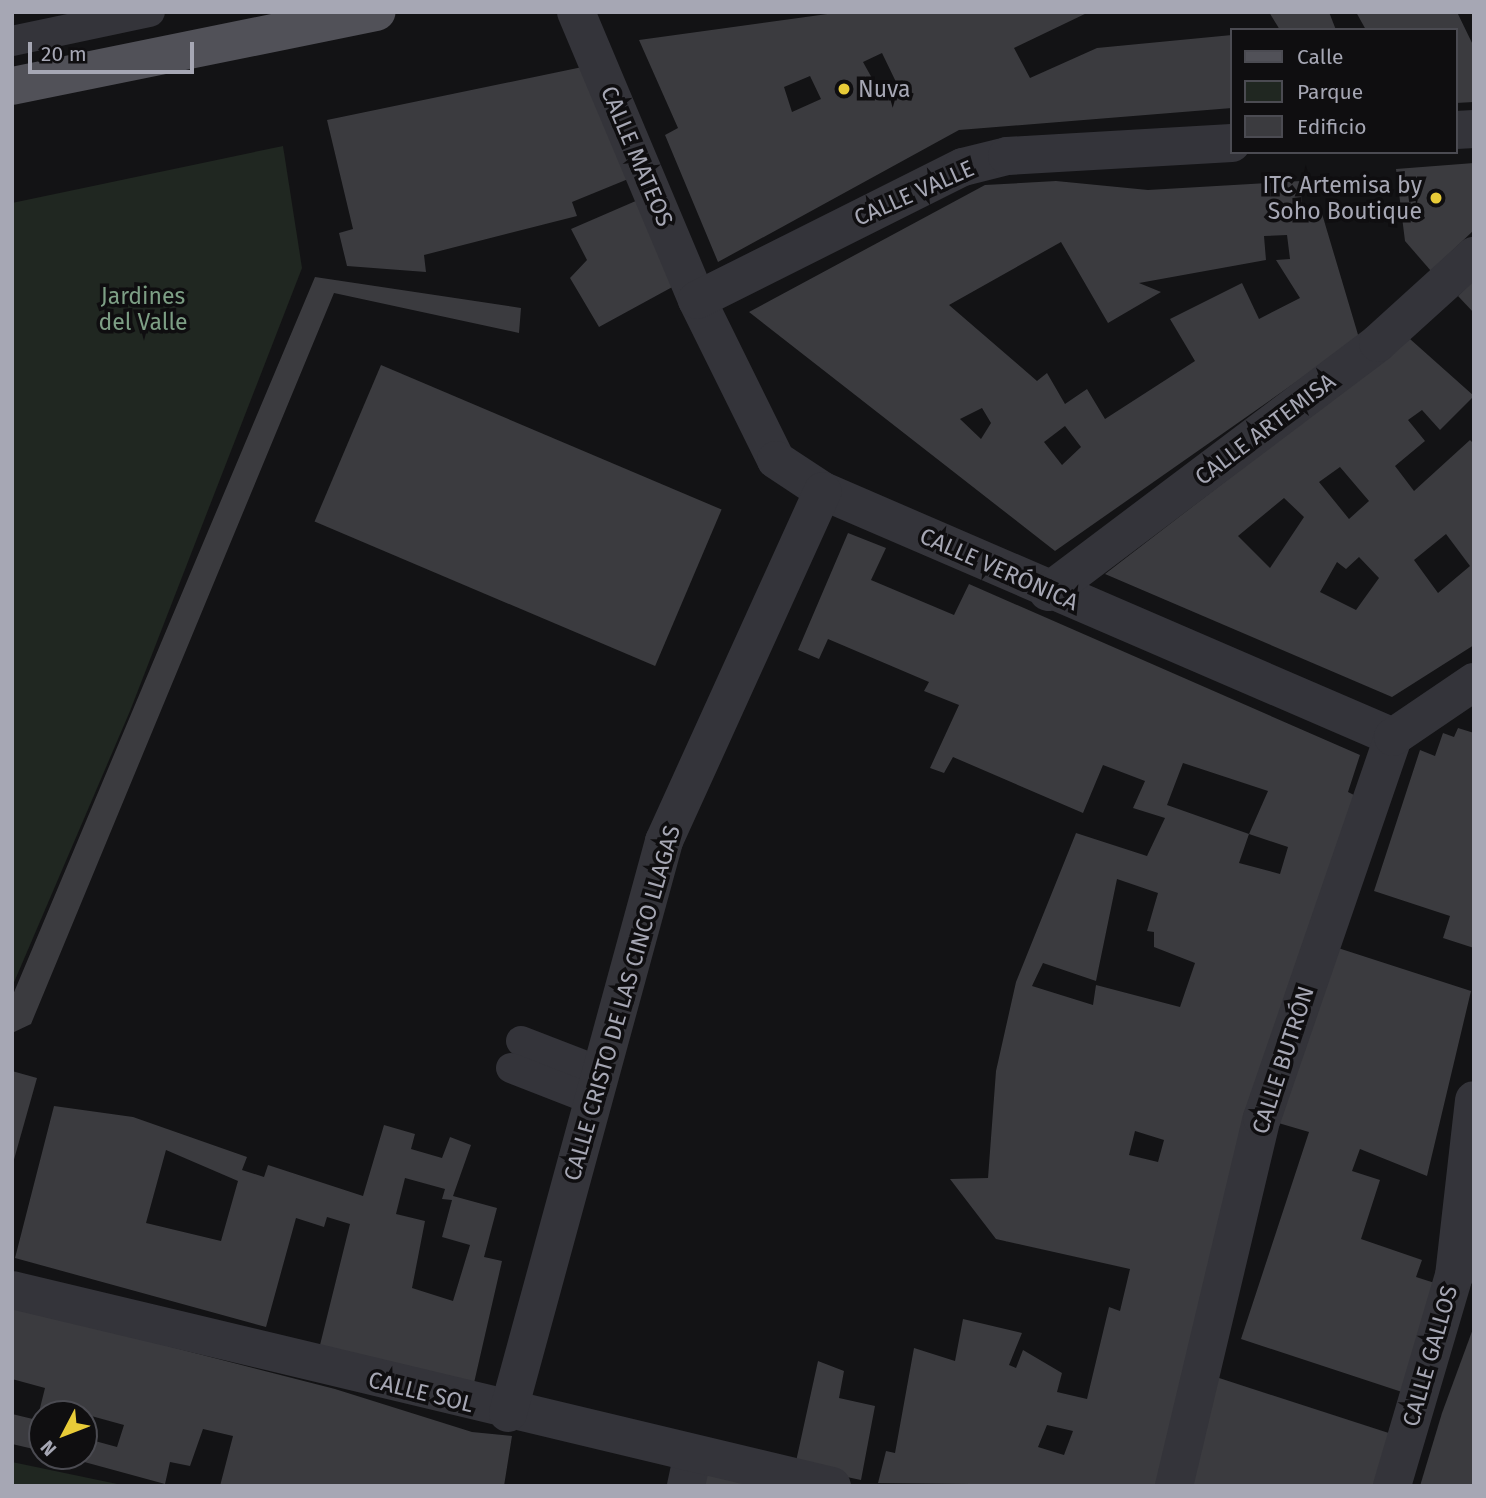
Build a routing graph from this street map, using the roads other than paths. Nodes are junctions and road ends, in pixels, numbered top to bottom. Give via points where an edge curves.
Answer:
1 (150, 12) edge
2 (377, 12) edge
3 (576, 12) edge
4 (12, 41) edge
5 (12, 86) edge
6 (1230, 143) edge
7 (1474, 256) edge
8 (697, 300) junction
9 (823, 491) junction
10 (1048, 592) junction
11 (1474, 682) edge
12 (1393, 737) junction
13 (516, 1055) dead end
14 (597, 1086) junction
15 (1474, 1100) edge
16 (12, 1290) edge
17 (508, 1413) junction
18 (689, 1471) edge
19 (832, 1486) edge
20 (1174, 1486) edge
21 (1392, 1486) edge

1 - 4 lane
2 - 5 main road
3 - 8 street, CALLE MATEOS
6 - 8 street, CALLE VALLE via 1007,156 962,167
7 - 10 street, CALLE ARTEMISA via 1378,344
8 - 9 street, CALLE VERÓNICA via 776,460
9 - 10 street, CALLE VERÓNICA
9 - 14 street, CALLE CRISTO DE LAS CINCO LLAGAS via 664,841
10 - 12 street, CALLE VERÓNICA
11 - 12 street
12 - 20 street, CALLE BUTRÓN via 1262,1118
13 - 14 lane
14 - 17 street, CALLE CRISTO DE LAS CINCO LLAGAS
15 - 21 street, CALLE GALLOS via 1454,1276
16 - 17 street, CALLE SOL
17 - 18 street, CALLE SOL
18 - 19 street, CALLE SOL

